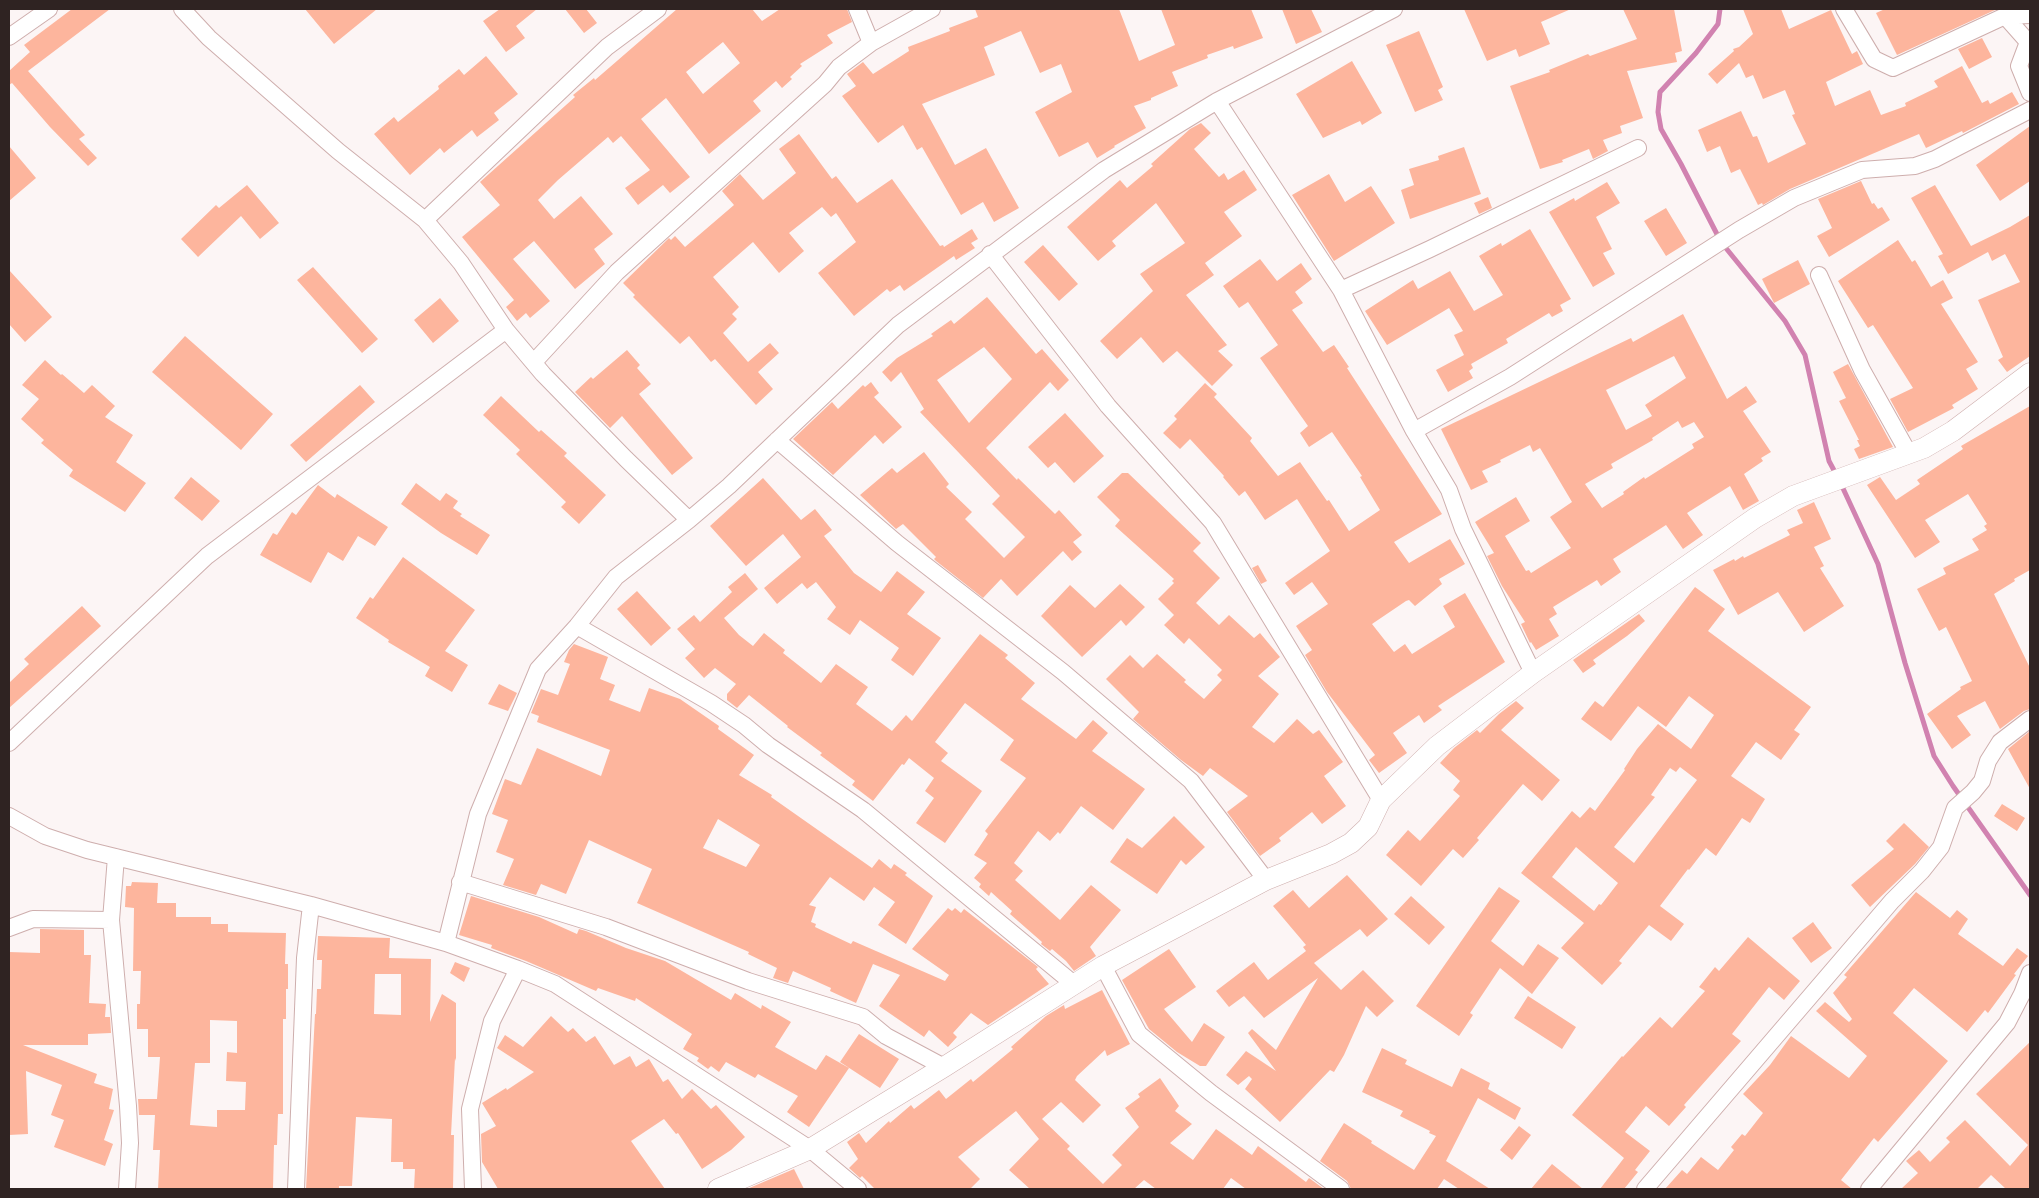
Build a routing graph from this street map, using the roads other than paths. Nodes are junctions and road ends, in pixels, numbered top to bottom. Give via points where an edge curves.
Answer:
1 (49, 9) edge
2 (182, 9) edge
3 (658, 9) edge
4 (857, 9) edge
5 (932, 9) edge
6 (1394, 9) edge
7 (1844, 9) edge
8 (2030, 15) edge
9 (2005, 16) junction
10 (9, 37) edge
11 (871, 44) junction
12 (2030, 93) edge
13 (1217, 101) junction
14 (2030, 110) edge
15 (1638, 148) dead end
16 (425, 220) junction
17 (990, 254) junction
18 (1819, 275) dead end
19 (1341, 290) junction
20 (506, 330) junction
21 (534, 362) junction
22 (2030, 373) edge
23 (1414, 430) junction
24 (777, 440) junction
25 (1909, 454) junction
26 (689, 520) junction
27 (578, 626) junction
28 (1533, 673) junction
29 (2030, 719) edge
30 (9, 743) edge
31 (1381, 800) junction
32 (9, 816) edge
33 (116, 857) junction
34 (1266, 880) junction
35 (460, 882) junction
36 (310, 905) junction
37 (110, 920) junction
38 (9, 928) edge
39 (446, 943) junction
40 (1103, 966) junction
41 (518, 969) junction
42 (2030, 973) edge
43 (1075, 985) junction
44 (944, 1067) junction
45 (810, 1149) junction
46 (127, 1189) edge
47 (296, 1189) edge
48 (473, 1189) edge
49 (718, 1189) edge
50 (858, 1189) edge
51 (1341, 1189) edge
52 (1645, 1189) edge
53 (1869, 1189) edge

1 - 10 street
2 - 16 street via 209,38 338,151
3 - 16 street via 607,47
4 - 11 street
5 - 11 street
6 - 13 street
7 - 9 street via 1874,59 1893,68
8 - 9 street
9 - 12 street via 2028,42 2019,66
11 - 21 street via 839,67 825,84 617,272
13 - 17 street via 1104,170
13 - 19 street
14 - 23 street via 1935,159 1914,166 1862,170 1794,198 1510,377
15 - 19 street
16 - 20 street via 461,263
17 - 24 street via 898,325
17 - 31 street via 1108,406 1213,523
18 - 25 street via 1862,370
19 - 23 street
20 - 21 street
20 - 30 street via 207,556
21 - 26 street
22 - 25 street via 1953,431
23 - 28 street via 1448,490 1463,529
24 - 26 street
24 - 34 street via 897,543 1063,672 1191,781
25 - 28 street via 1793,496 1755,518
26 - 27 street via 616,577
27 - 35 street via 538,669 478,814
27 - 43 street via 711,702 863,810
28 - 31 street via 1436,746
29 - 52 street via 2000,742 1988,761 1982,781 1955,808 1941,847 1922,871 1892,901
31 - 34 street via 1368,827 1351,843
32 - 33 street via 45,836
33 - 36 street
33 - 37 street
34 - 40 street
35 - 39 street
35 - 44 street via 606,927 748,981 863,1017 886,1036
36 - 39 street
36 - 47 street
37 - 38 street via 33,919
37 - 46 street via 128,1106
39 - 41 street
40 - 43 street
40 - 51 street via 1139,1034 1210,1093
41 - 45 street via 555,984
41 - 48 street via 492,1021 470,1109
42 - 53 street via 2007,1023
43 - 44 street
44 - 45 street
45 - 49 street
45 - 50 street

